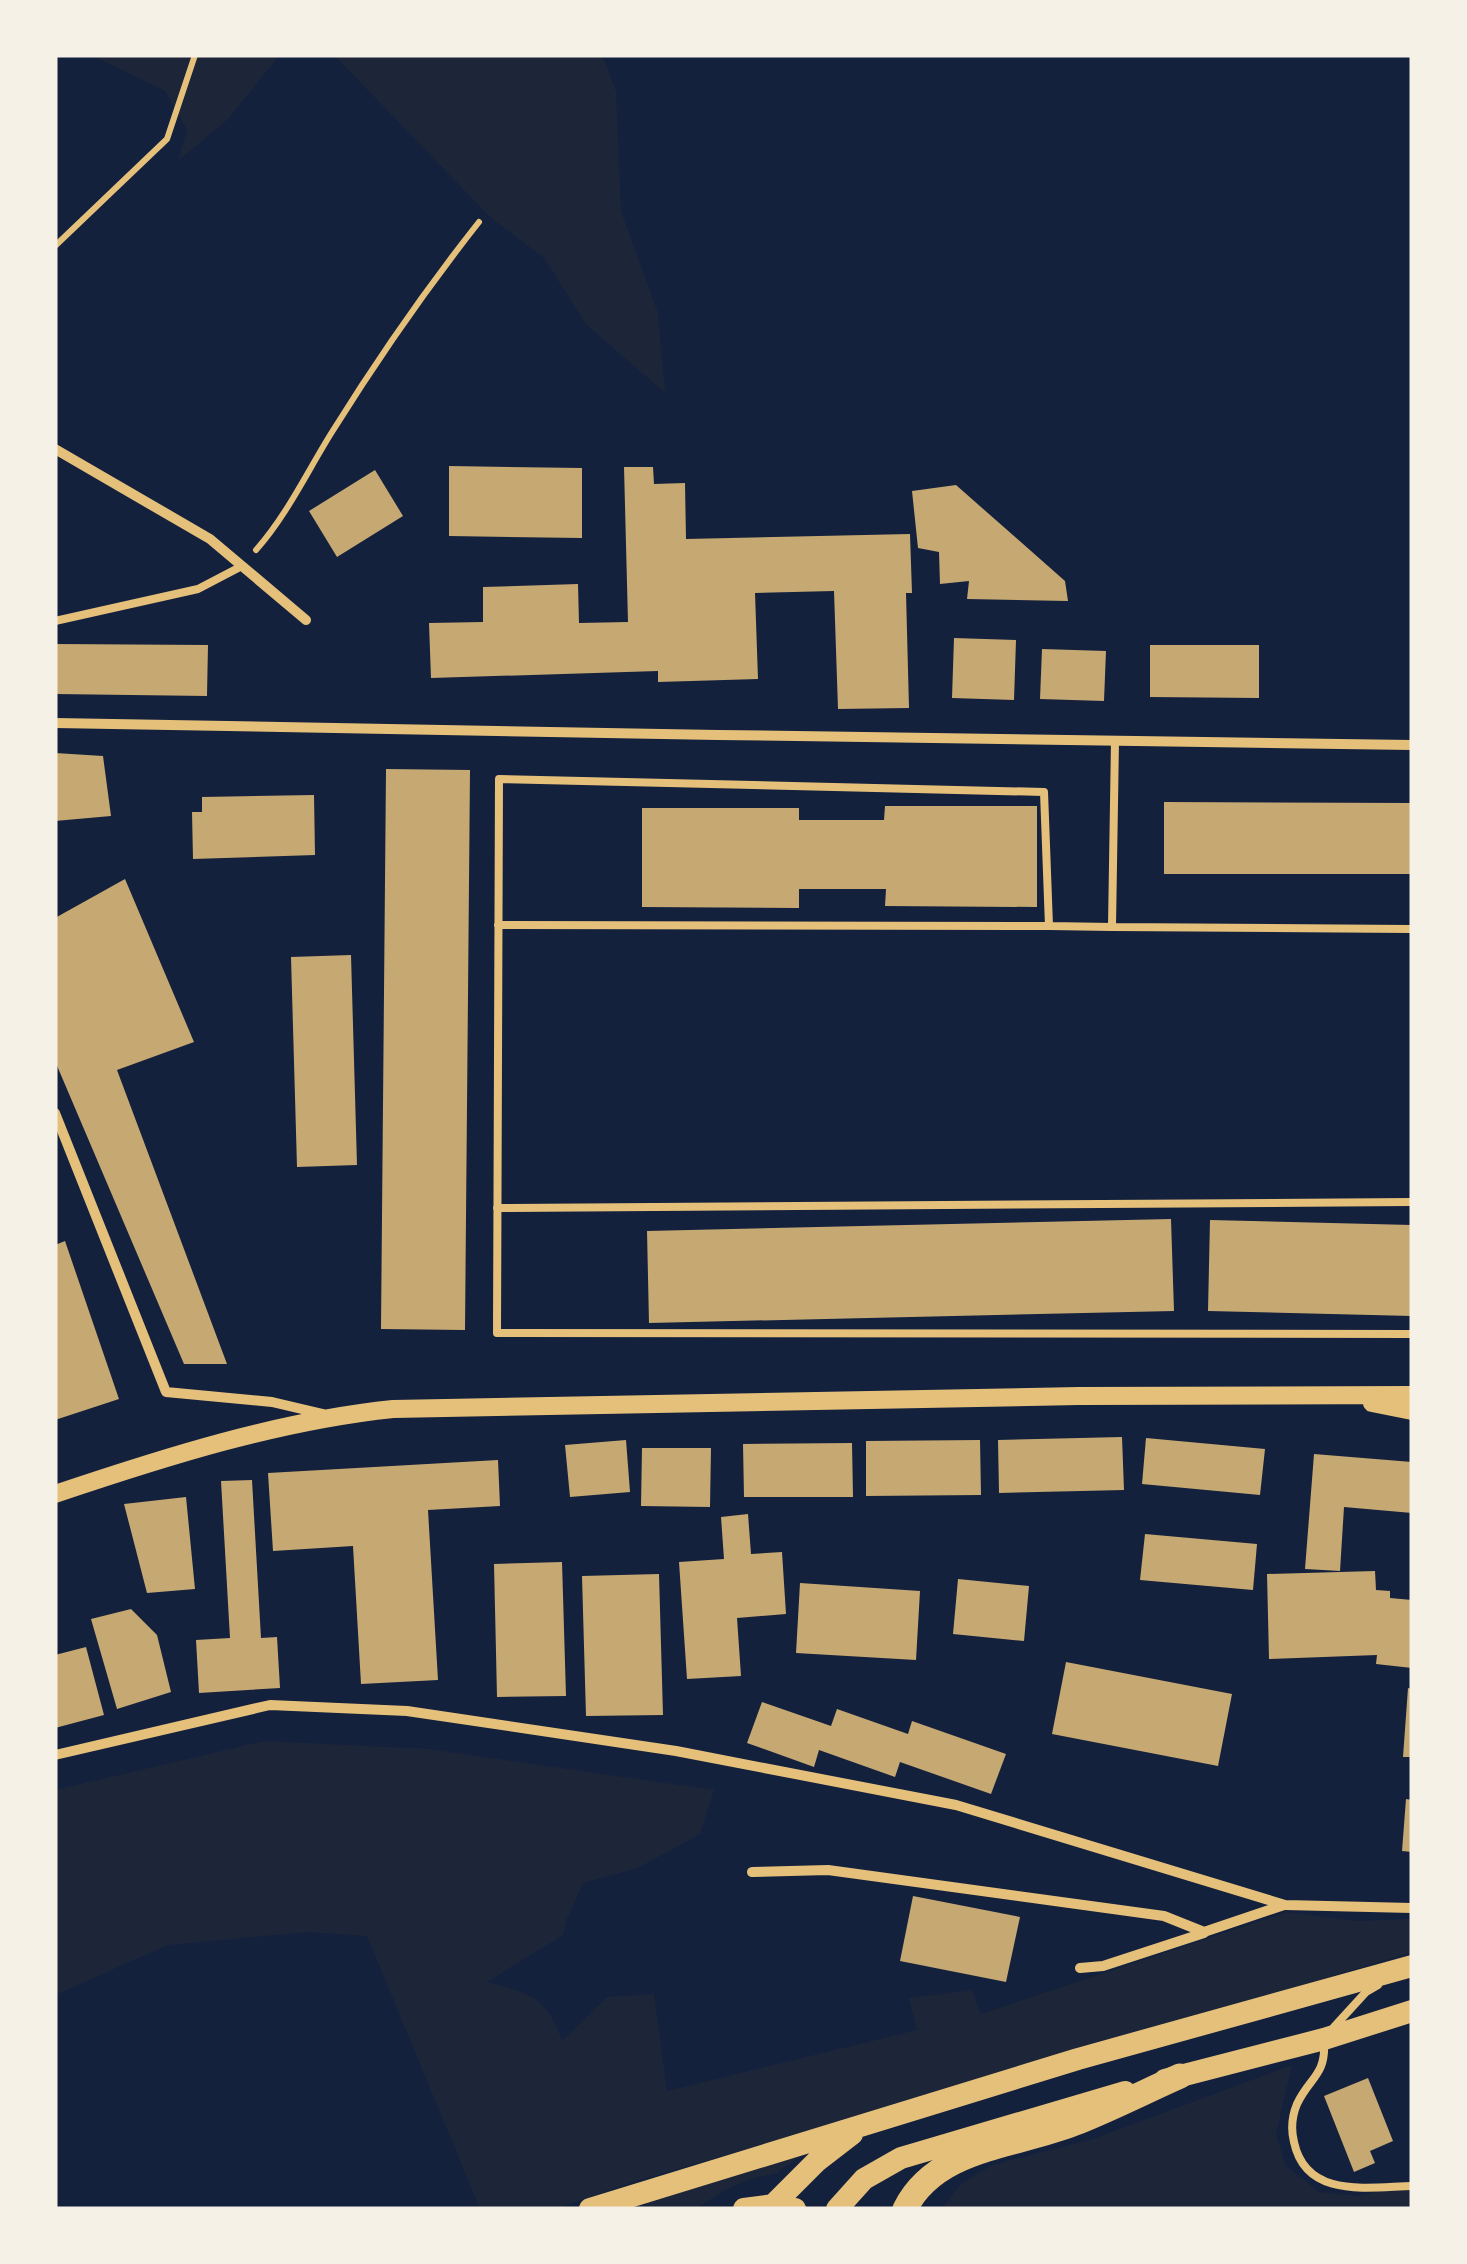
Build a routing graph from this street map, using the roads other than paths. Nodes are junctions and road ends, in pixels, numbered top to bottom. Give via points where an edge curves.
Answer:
1 (55, 449) edge
2 (242, 566) junction
3 (306, 620) dead end
4 (55, 622) edge
5 (55, 723) edge
6 (1114, 741) junction
7 (1412, 745) edge
8 (498, 925) junction
9 (1049, 926) junction
10 (1112, 927) junction
11 (1412, 929) edge
12 (55, 1113) edge
13 (1412, 1202) edge
14 (498, 1208) junction
15 (1412, 1334) edge
16 (1412, 1394) edge
17 (1332, 1396) junction
18 (1412, 1411) edge
19 (329, 1416) junction
20 (55, 1494) edge
21 (55, 1755) edge
22 (752, 1872) dead end
23 (1285, 1905) junction
24 (1412, 1908) edge
25 (1204, 1932) junction
26 (1412, 1966) edge
27 (1080, 1968) dead end
28 (1412, 2012) edge
29 (1324, 2040) junction
30 (1180, 2076) junction
31 (868, 2123) junction
32 (1412, 2183) edge
33 (784, 2207) edge
34 (590, 2209) edge
35 (744, 2209) edge
36 (837, 2209) edge
37 (905, 2209) edge

1 - 2 street via 210,539
2 - 3 street
2 - 4 lane via 198,589
5 - 6 street
6 - 7 street
6 - 10 lane
8 - 9 lane
8 - 9 lane via 499,778 1044,792
8 - 14 lane
9 - 10 lane
10 - 11 lane
12 - 19 street via 166,1392 272,1402
13 - 14 lane
14 - 15 lane via 497,1333
16 - 17 street
17 - 18 street
17 - 19 street via 1059,1396
19 - 20 street
21 - 23 street via 270,1705 406,1711 676,1751 956,1805
22 - 25 street via 847,1872 1164,1916
23 - 24 street
23 - 25 street
25 - 27 street
26 - 29 lane via 1366,1992
26 - 31 main road
28 - 29 main road
29 - 30 main road
29 - 32 lane via 1325,2062 1297,2104 1291,2130 1296,2154 1314,2176 1337,2187
30 - 36 main road via 900,2158 864,2179
30 - 37 highway via 1072,2124 956,2160 919,2185
31 - 33 main road via 817,2161
31 - 34 main road
33 - 35 main road

